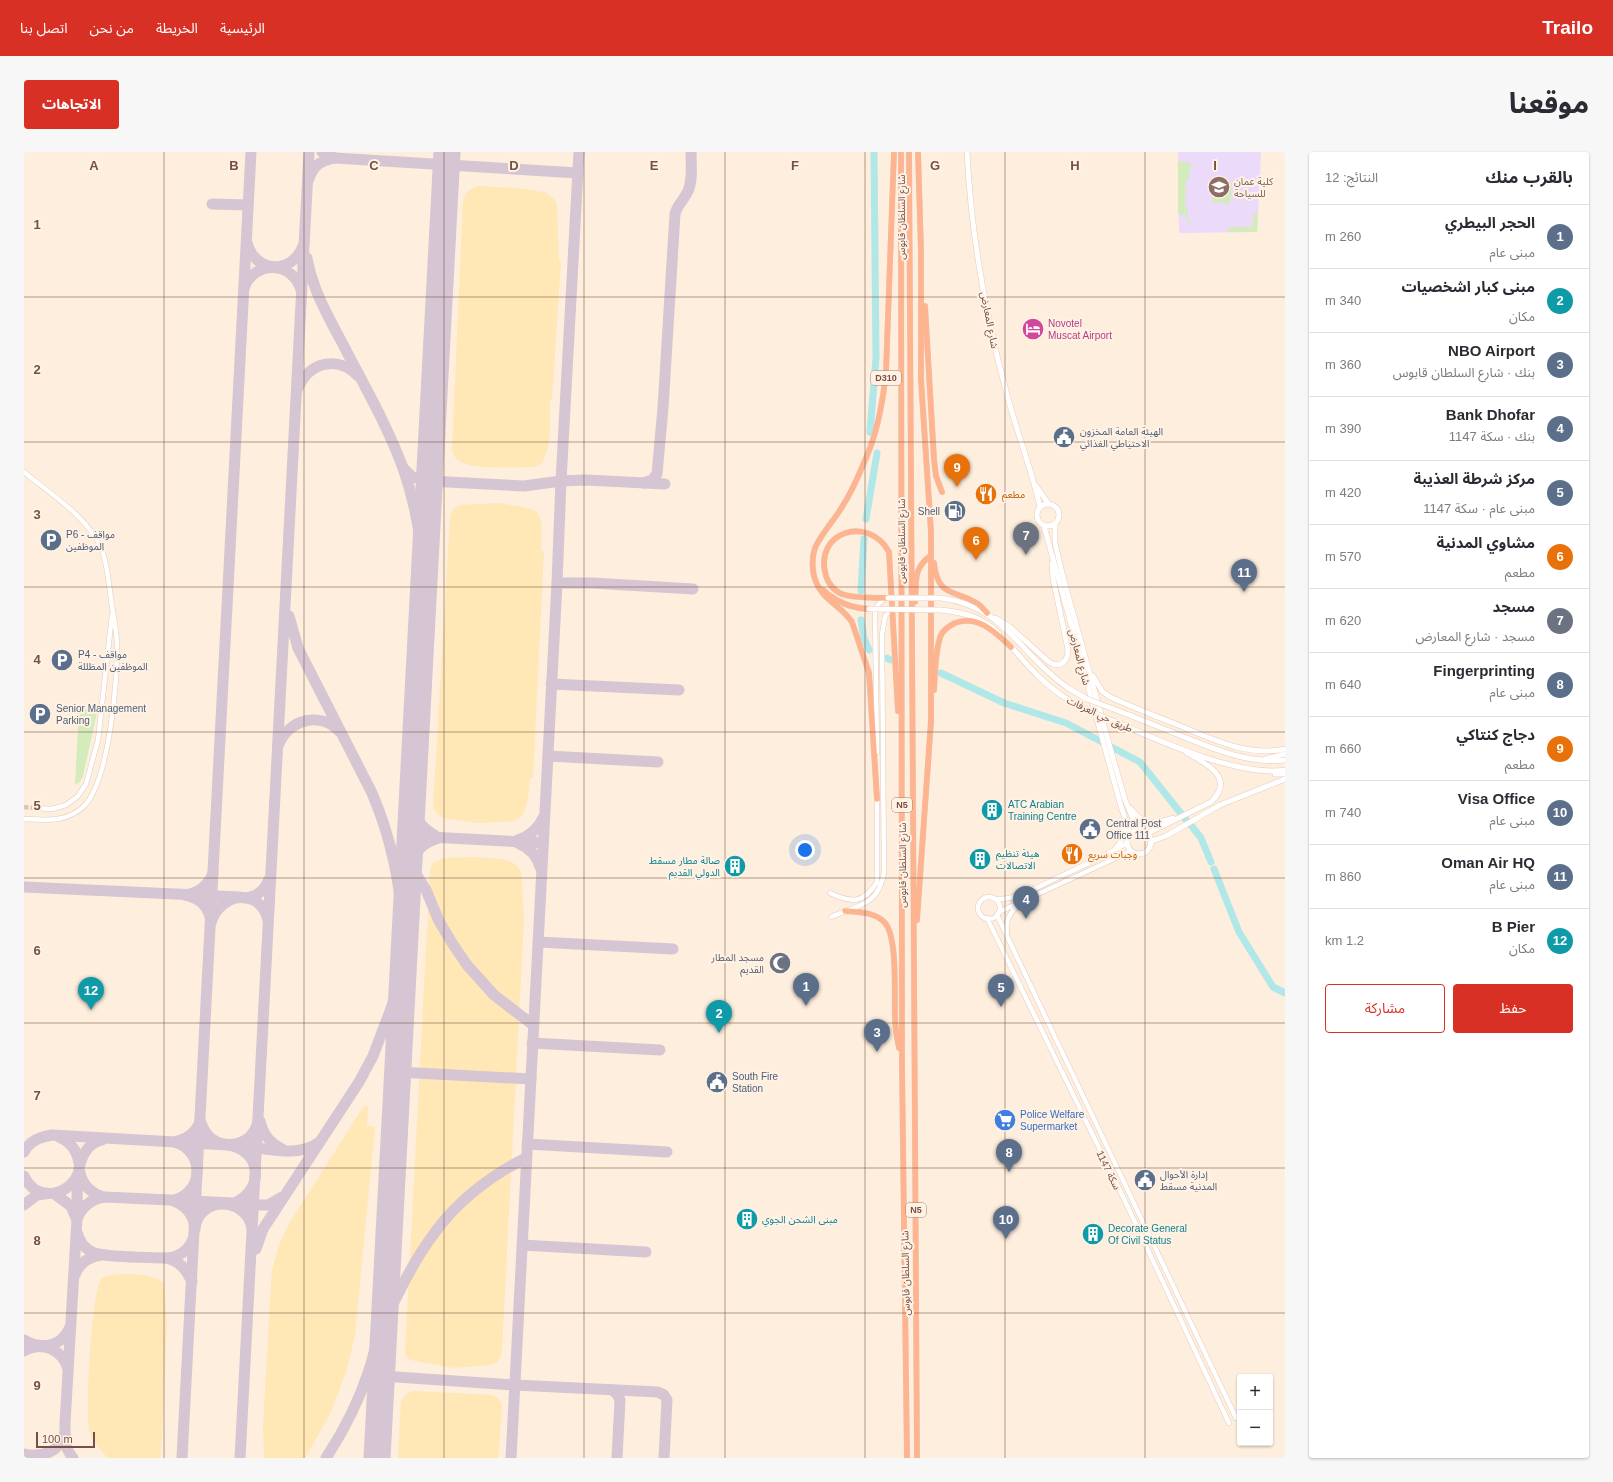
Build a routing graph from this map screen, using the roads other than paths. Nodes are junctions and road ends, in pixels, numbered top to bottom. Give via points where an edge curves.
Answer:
1 (894, 152) edge
2 (901, 152) edge
3 (909, 152) edge
4 (918, 152) edge
5 (967, 152) edge
6 (921, 251) junction
7 (24, 472) edge
8 (1034, 483) junction
9 (942, 492) dead end
10 (1048, 503) junction
11 (1040, 507) junction
12 (1055, 524) junction
13 (1044, 526) junction
14 (931, 532) junction
15 (1052, 554) junction
16 (930, 556) dead end
17 (931, 597) junction
18 (888, 598) junction
19 (831, 600) junction
20 (869, 609) joint
21 (876, 609) junction
22 (890, 609) junction
23 (930, 610) junction
24 (987, 613) junction
25 (112, 614) junction
26 (995, 618) junction
27 (913, 624) junction
28 (1011, 647) junction
29 (1085, 657) junction
30 (931, 723) junction
31 (1174, 746) junction
32 (1285, 749) edge
33 (901, 754) junction
34 (1285, 754) edge
35 (1110, 758) junction
36 (1258, 760) junction
37 (1285, 760) edge
38 (1285, 770) edge
39 (1260, 771) junction
40 (878, 772) junction
41 (1285, 774) edge
42 (1285, 780) edge
43 (877, 799) joint
44 (1126, 800) junction
45 (35, 808) tunnel mouth
46 (1188, 813) junction
47 (1123, 814) junction
48 (24, 820) edge
49 (1138, 830) junction
50 (1148, 833) junction
51 (1130, 834) junction
52 (1152, 841) junction
53 (1127, 843) junction
54 (1131, 851) junction
55 (1113, 852) junction
56 (830, 893) dead end
57 (996, 899) junction
58 (1021, 903) junction
59 (845, 911) junction
60 (998, 914) junction
61 (831, 917) dead end
62 (987, 918) junction
63 (1007, 938) junction
64 (914, 962) junction
65 (902, 1066) junction
66 (1236, 1418) dead end
67 (1229, 1423) dead end
68 (907, 1458) edge
69 (918, 1458) edge

1 - 19 highway, D310 via 886,372 882,402 874,438 864,464 839,511 814,550 813,568 818,586
2 - 33 highway, شارع السلطان قابوس / N5
3 - 27 highway, شارع السلطان قابوس / N5
4 - 6 highway
5 - 8 main road, شارع المعارض via 973,219 986,303 1006,392
6 - 9 highway via 934,459 936,476
6 - 14 highway via 921,380
7 - 25 street via 76,515 98,541 106,563
8 - 10 main road, شارع المعارض
8 - 11 main road, شارع المعارض
10 - 11 main road
10 - 12 main road via 1059,510 1059,519
11 - 13 main road via 1037,518
12 - 13 main road
12 - 29 main road, شارع المعارض via 1055,544
13 - 15 main road, شارع المعارض
14 - 17 highway
14 - 24 highway via 935,573 941,585 946,590 977,604
15 - 26 main road via 1053,578 1068,650 1065,661 1060,665 1049,662 1009,626
15 - 35 main road, شارع المعارض
16 - 27 highway via 922,561 918,569
17 - 18 main road, طريق حي العرفات, bridge
17 - 23 highway, bridge
17 - 24 main road, طريق حي العرفات, bridge via 968,604
18 - 21 street via 881,601
18 - 33 highway via 849,596 836,591 824,570 825,553 834,539 852,531 863,531 873,535 885,546 890,557 894,668
19 - 20 highway
19 - 40 highway via 852,622 869,672
20 - 21 main road, طريق حي العرفات, bridge
21 - 22 main road, طريق حي العرفات, bridge
21 - 40 street
22 - 23 main road, طريق حي العرفات, bridge
22 - 40 street via 885,617 882,634
23 - 28 main road, طريق حي العرفات, bridge via 960,613 981,620 996,630
23 - 30 highway
24 - 26 main road, طريق حي العرفات
25 - 45 street via 98,740 86,784 78,796 66,805 55,809
25 - 48 street via 116,628 116,661 111,720 96,788 78,811 62,819
26 - 36 main road, طريق حي العرفات, bridge via 1042,667 1068,688 1087,699 1236,757
27 - 64 highway, شارع السلطان قابوس / N5
28 - 30 highway via 994,631 974,621 958,622 948,626 941,635 938,646
28 - 31 main road, طريق حي العرفات, bridge via 1049,688 1067,699 1089,712
29 - 32 main road via 1097,684 1110,697 1236,748 1271,751
29 - 35 main road, شارع المعارض via 1106,732
30 - 64 highway
31 - 39 main road, طريق حي العرفات via 1219,762
31 - 46 main road via 1214,769 1220,781 1217,796 1211,802
33 - 65 highway, شارع السلطان قابوس / N5
34 - 36 main road
35 - 44 main road, شارع المعارض
35 - 47 main road, شارع المعارض
36 - 37 main road, طريق حي العرفات
38 - 39 main road, طريق حي العرفات
39 - 41 main road
40 - 43 highway
40 - 59 street via 884,873 882,883 872,899
42 - 52 main road via 1220,805 1166,836
43 - 56 street via 877,882 871,891 854,900 843,899
44 - 46 main road via 1139,818 1147,822 1163,821
44 - 49 main road, شارع المعارض
46 - 50 main road
47 - 51 main road, شارع المعارض
47 - 55 main road via 1124,835
49 - 50 main road
49 - 51 main road
50 - 52 main road
51 - 53 main road
52 - 54 main road via 1149,850 1143,853
53 - 54 main road
53 - 55 street
54 - 58 street
55 - 57 street via 1008,899
57 - 60 street via 1000,905
57 - 62 street via 986,897 979,904 980,913
58 - 60 street
58 - 63 street via 1006,921
59 - 61 street
59 - 65 highway via 876,916 890,931 895,1019
60 - 62 street
60 - 63 street, سكة 1147
62 - 67 street, سكة 1147 via 1124,1199
63 - 66 street, سكة 1147
64 - 69 highway, شارع السلطان قابوس / N5
65 - 68 highway, شارع السلطان قابوس / N5

